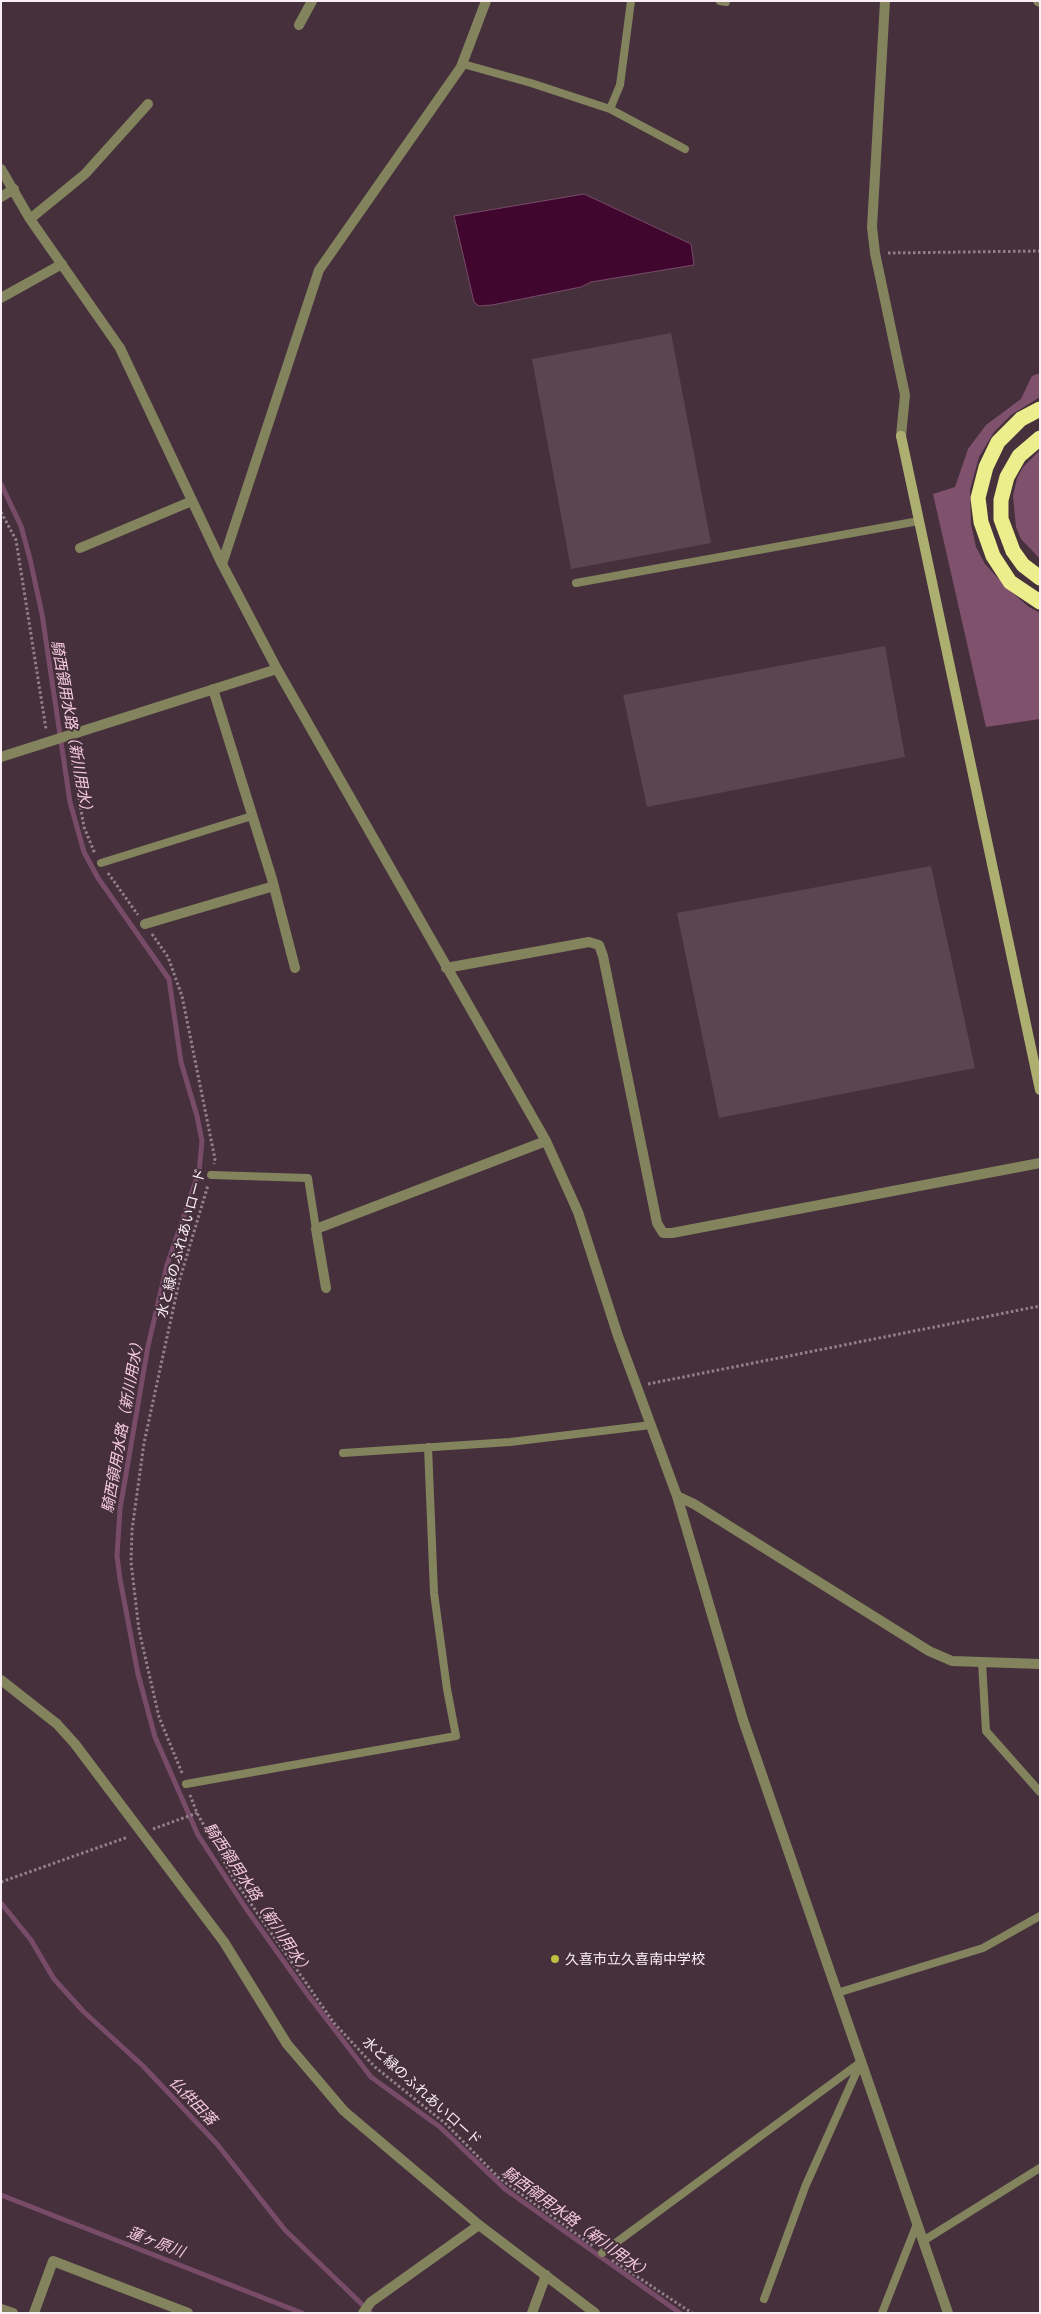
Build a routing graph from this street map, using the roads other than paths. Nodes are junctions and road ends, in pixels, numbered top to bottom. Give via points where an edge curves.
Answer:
1 (312, 1) edge
2 (486, 1) edge
3 (631, 1) edge
4 (885, 1) edge
5 (299, 24) dead end
6 (463, 64) junction
7 (148, 104) dead end
8 (610, 109) junction
9 (685, 149) dead end
10 (1, 169) edge
11 (14, 189) junction
12 (1, 197) edge
13 (30, 219) junction
14 (62, 264) junction
15 (1, 298) edge
16 (1040, 409) edge
17 (1040, 438) edge
18 (192, 501) junction
19 (919, 521) junction
20 (80, 548) dead end
21 (222, 564) junction
22 (1040, 578) edge
23 (576, 583) dead end
24 (1040, 602) edge
25 (277, 669) junction
26 (213, 689) junction
27 (1, 757) edge
28 (252, 816) junction
29 (101, 863) road end
30 (274, 886) junction
31 (145, 924) road end
32 (295, 968) dead end
33 (446, 968) junction
34 (1040, 1090) edge
35 (546, 1141) junction
36 (1040, 1163) edge
37 (210, 1175) road end
38 (316, 1230) junction
39 (326, 1288) dead end
40 (651, 1425) junction
41 (428, 1447) junction
42 (343, 1452) dead end
43 (677, 1496) junction
44 (982, 1662) junction
45 (1040, 1664) edge
46 (1, 1680) edge
47 (186, 1784) road end
48 (1040, 1792) edge
49 (1040, 1916) edge
50 (837, 1993) junction
51 (861, 2062) junction
52 (1040, 2168) edge
53 (917, 2224) junction
54 (479, 2225) junction
55 (923, 2241) junction
56 (600, 2251) road end
57 (546, 2275) junction
58 (764, 2299) dead end
59 (1, 2309) edge
60 (166, 2309) edge
61 (12, 2313) edge
62 (34, 2313) edge
63 (188, 2313) edge
64 (363, 2313) edge
65 (532, 2313) edge
66 (595, 2313) edge
67 (882, 2313) edge
68 (948, 2313) edge

1 - 5 street
2 - 6 street
3 - 8 lane via 620,85
4 - 19 street via 872,227 905,395 902,436
6 - 8 lane
6 - 21 street via 319,270
7 - 13 street via 85,174
8 - 9 lane
10 - 11 street
11 - 12 street
11 - 13 street
13 - 14 street
14 - 15 street
14 - 18 street via 120,348
16 - 24 highway via 1022,419 998,442 986,467 978,498 981,522 993,556 1010,582
17 - 22 highway via 1019,456 1007,477 1001,500 1001,520 1013,551 1023,565
18 - 20 street
18 - 21 street
19 - 23 lane
19 - 34 street
21 - 25 street
25 - 26 street
25 - 33 street
26 - 27 street
26 - 28 street
28 - 29 lane
28 - 30 street
30 - 31 street
30 - 32 street
33 - 35 street
33 - 36 street via 589,942 599,944 657,1223 663,1233
35 - 38 street
35 - 40 street via 578,1212
37 - 38 lane via 308,1178
38 - 39 street
40 - 41 lane via 510,1442
40 - 43 street
41 - 42 lane
41 - 47 lane via 434,1593 456,1736
43 - 44 street via 929,1651 952,1661
43 - 50 street via 743,1720
44 - 45 street
44 - 48 lane via 986,1731
46 - 54 street via 68,1734 224,1942 287,2044 344,2110
49 - 50 lane via 983,1948
50 - 51 street
51 - 53 street
51 - 56 lane
51 - 58 lane via 805,2187
52 - 55 lane
53 - 55 street
53 - 67 lane
54 - 57 street
54 - 64 street via 371,2302
55 - 68 street
57 - 65 street
57 - 66 street
59 - 61 street
60 - 62 street via 53,2261
60 - 63 street

